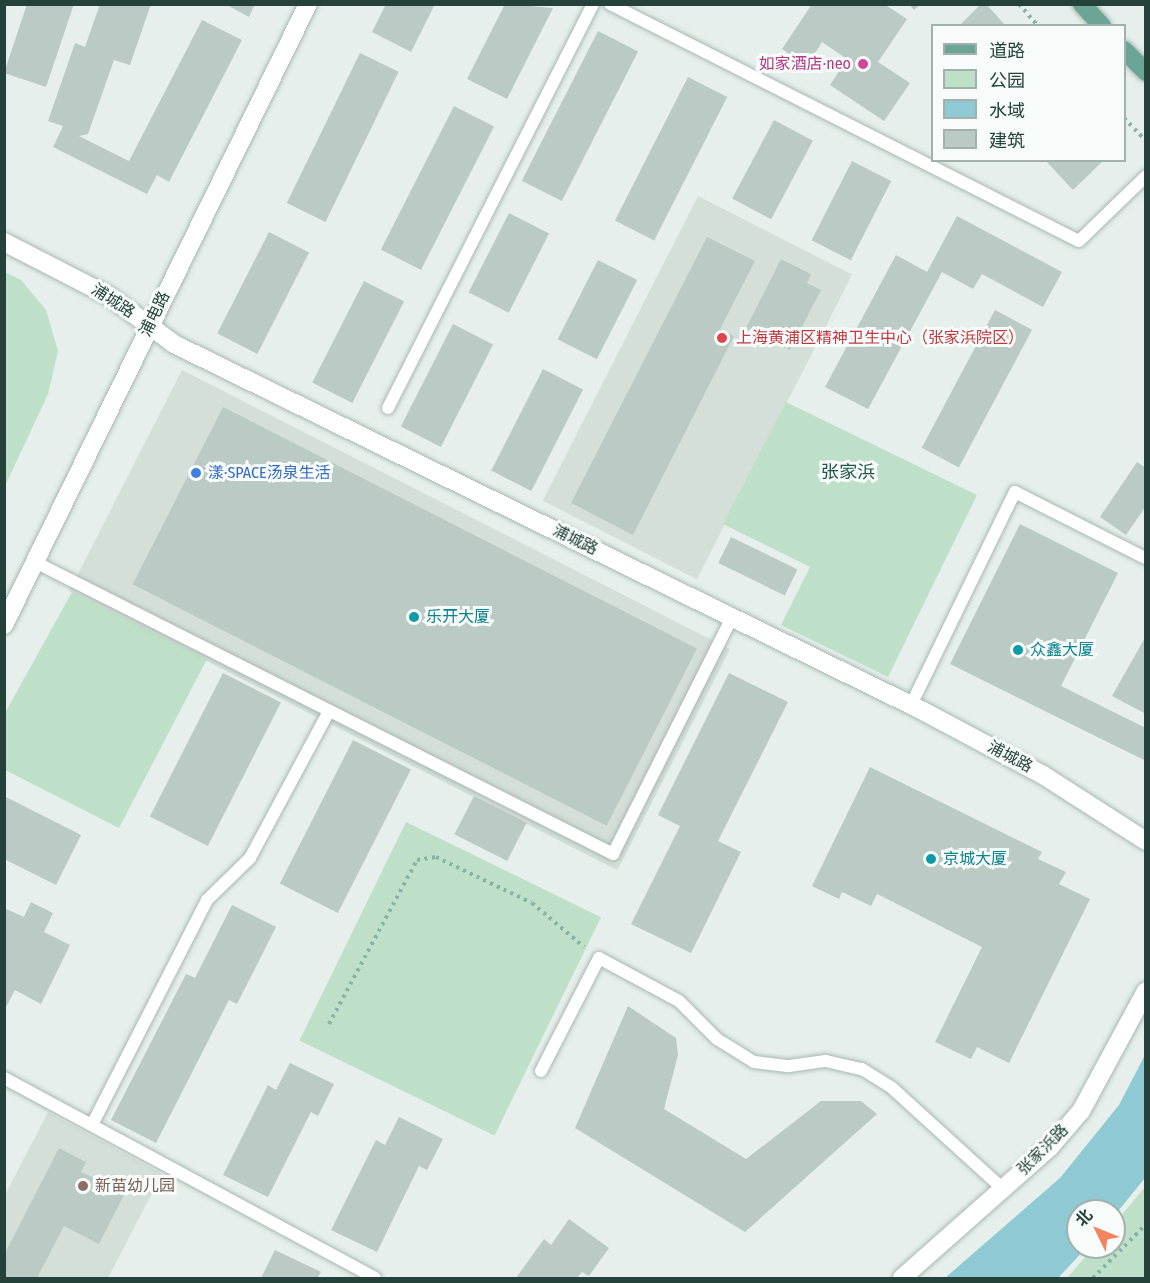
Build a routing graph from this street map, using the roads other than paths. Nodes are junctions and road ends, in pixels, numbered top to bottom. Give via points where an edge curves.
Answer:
1 (308, 4) edge
2 (593, 4) edge
3 (610, 4) edge
4 (1082, 4) edge
5 (1100, 24) edge
6 (1126, 51) edge
7 (1146, 72) edge
8 (1146, 176) edge
9 (4, 242) edge
10 (148, 327) junction
11 (388, 408) dead end
12 (1145, 558) edge
13 (35, 562) junction
14 (732, 617) junction
15 (4, 625) edge
16 (910, 705) junction
17 (329, 711) junction
18 (1146, 841) edge
19 (1146, 991) edge
20 (541, 1071) dead end
21 (4, 1078) edge
22 (93, 1124) junction
23 (1003, 1190) junction
24 (375, 1278) edge
25 (902, 1278) edge

1 - 10 street, 浦电路
2 - 11 lane
3 - 8 lane via 1079,241
4 - 5 main road
6 - 7 main road
9 - 10 street, 浦城路 via 110,296
10 - 13 street, 浦电路
10 - 14 street, 浦城路
12 - 16 lane via 1015,492
13 - 15 street, 浦电路
13 - 17 lane
14 - 16 street, 浦城路
14 - 17 lane via 613,854
16 - 18 street, 浦城路 via 1043,775
17 - 22 lane via 250,858 207,900
19 - 23 street, 张家浜路 via 1080,1111
20 - 23 lane via 599,958 679,1001 717,1039 754,1062 789,1066 826,1061 862,1069 891,1087
21 - 22 lane
22 - 24 lane
23 - 25 street, 张家浜路

